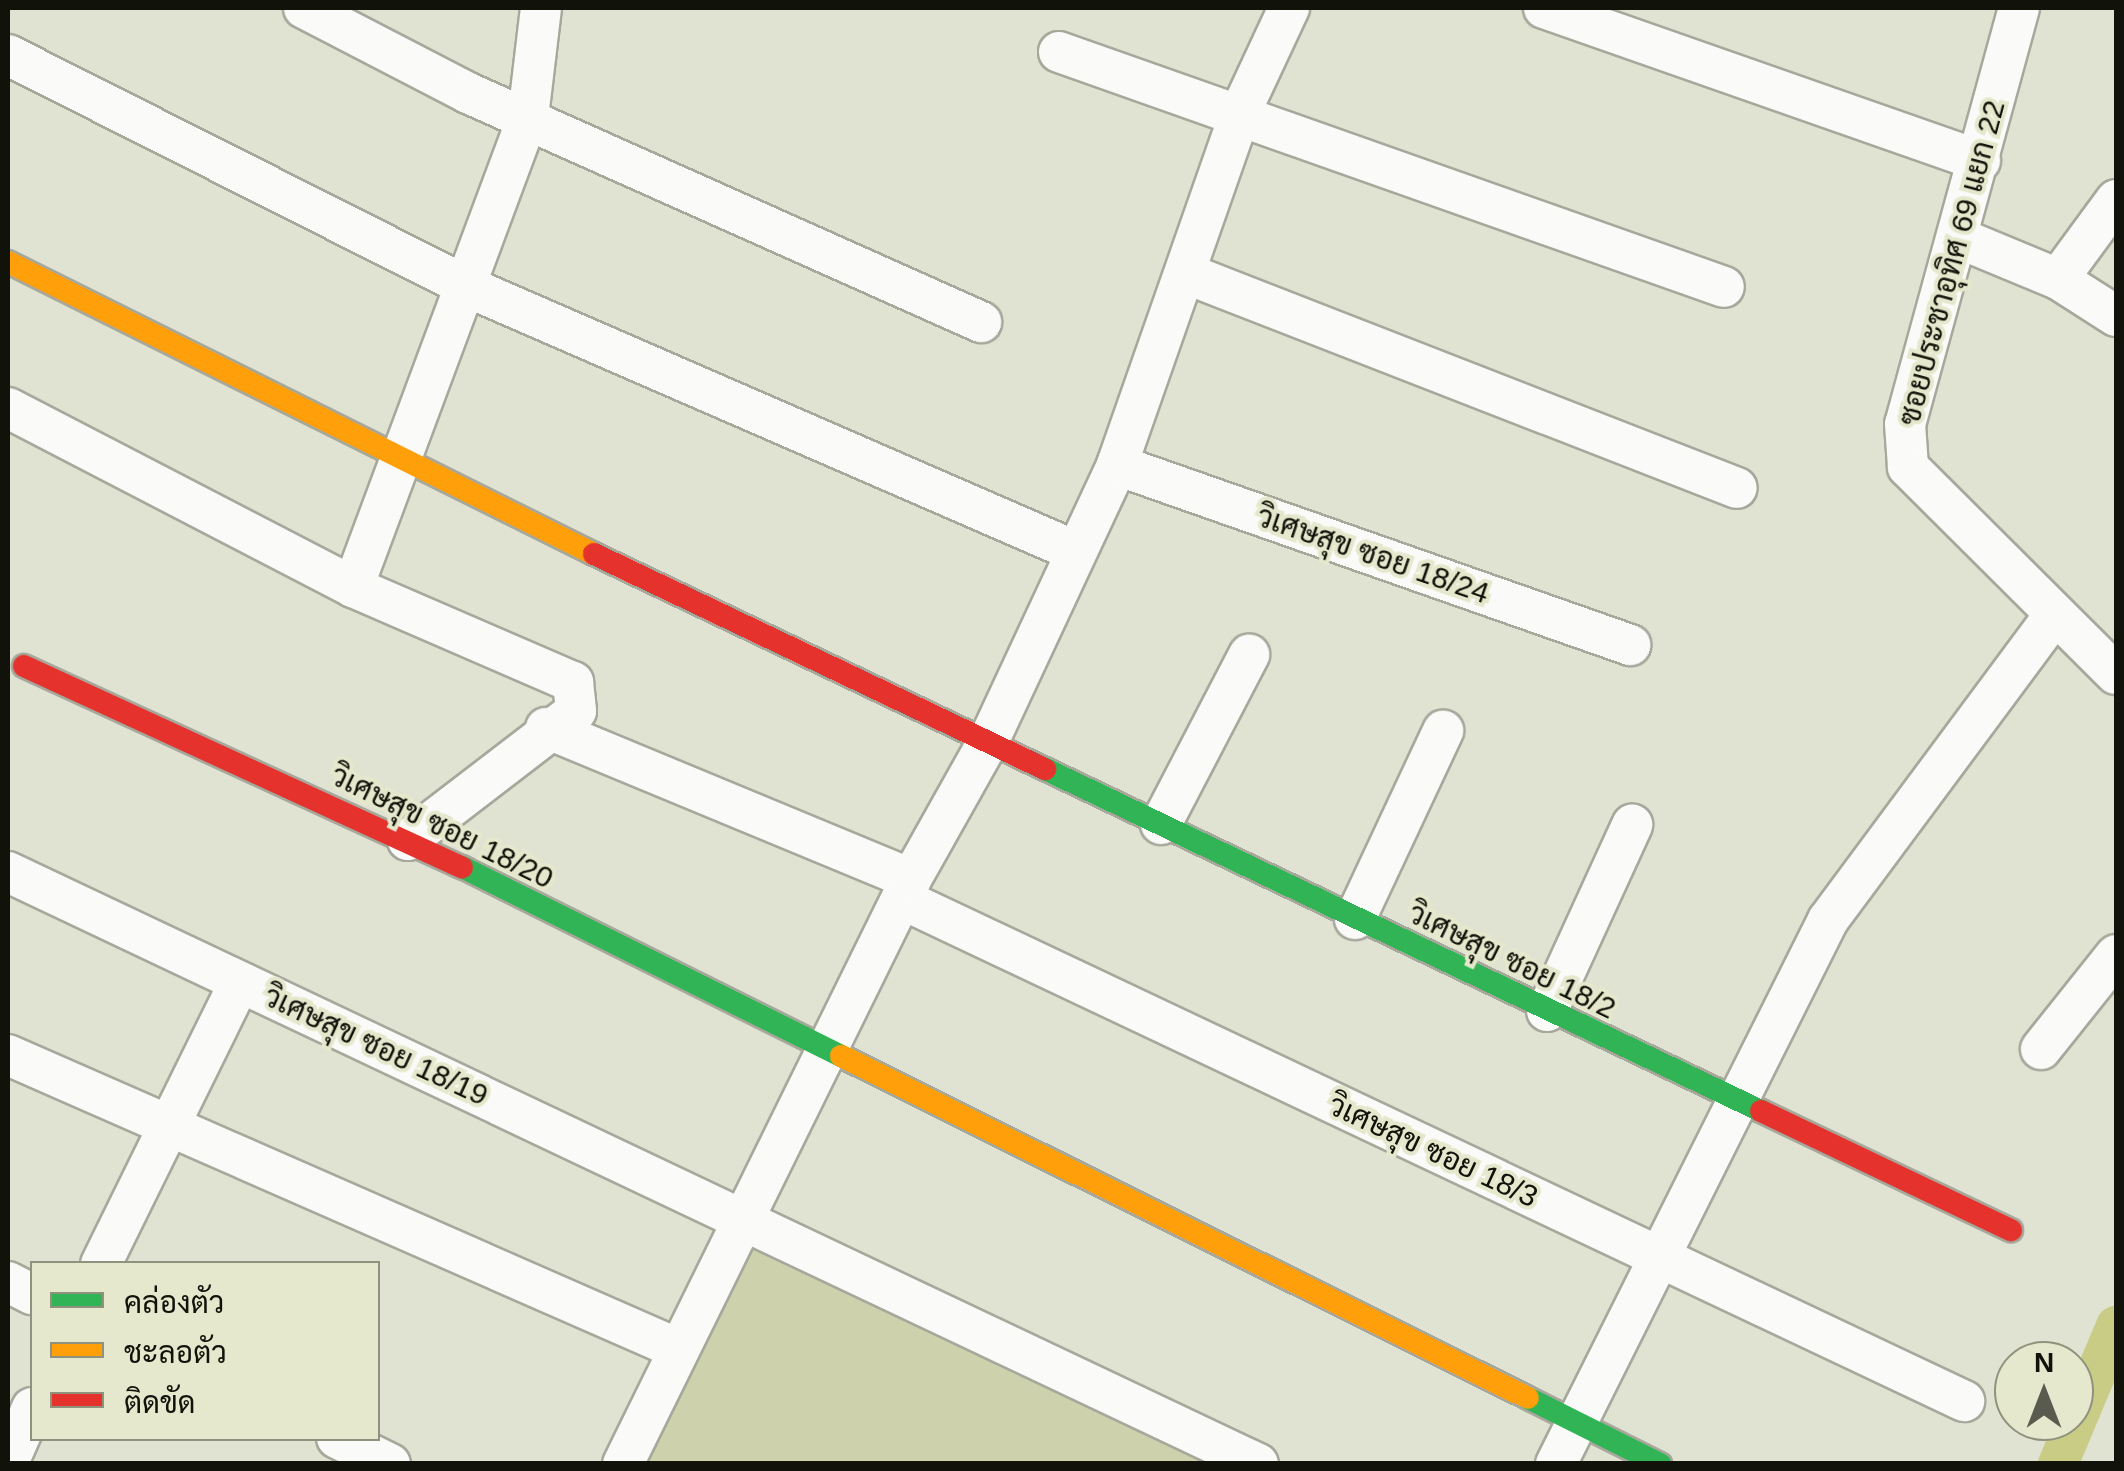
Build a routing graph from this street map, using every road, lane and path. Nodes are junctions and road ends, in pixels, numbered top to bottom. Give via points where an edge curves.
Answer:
1 (304, 8) edge
2 (541, 8) edge
3 (1288, 8) edge
4 (1544, 8) edge
5 (2019, 8) edge
6 (1059, 52) dead end
7 (8, 55) edge
8 (1240, 113) junction
9 (528, 117) junction
10 (1980, 162) junction
11 (2116, 200) edge
12 (1959, 238) junction
13 (8, 262) edge
14 (1184, 274) junction
15 (2058, 278) junction
16 (468, 287) junction
17 (1724, 287) dead end
18 (2116, 316) edge
19 (980, 322) dead end
20 (8, 408) edge
21 (398, 461) junction
22 (1116, 464) junction
23 (1737, 488) dead end
24 (1075, 551) junction
25 (353, 587) junction
26 (2054, 616) junction
27 (1630, 645) dead end
28 (1250, 655) dead end
29 (24, 666) dead end
30 (2116, 674) edge
31 (546, 728) junction
32 (1443, 731) dead end
33 (989, 740) junction
34 (1161, 824) junction
35 (1632, 825) dead end
36 (408, 840) junction
37 (8, 872) edge
38 (906, 889) junction
39 (1356, 918) junction
40 (2116, 955) edge
41 (240, 982) junction
42 (1546, 1011) junction
43 (2041, 1050) dead end
44 (8, 1055) edge
45 (826, 1055) junction
46 (1735, 1103) junction
47 (170, 1134) junction
48 (745, 1217) junction
49 (2012, 1230) dead end
50 (1658, 1259) junction
51 (103, 1261) edge
52 (678, 1350) junction
53 (1964, 1401) dead end
54 (30, 1413) edge
55 (1576, 1423) junction
56 (343, 1441) edge
57 (8, 1463) edge
58 (390, 1464) edge
59 (623, 1464) edge
60 (1258, 1464) edge
61 (1556, 1464) edge
62 (1660, 1464) edge

1 - 9 street
2 - 9 street
3 - 8 street
4 - 10 street
5 - 10 street, ซอยประชาอุทิศ 69 แยก 22
6 - 8 street
7 - 16 street
8 - 14 street
8 - 17 street
9 - 16 street
9 - 19 street
10 - 12 street, ซอยประชาอุทิศ 69 แยก 22
11 - 15 street
12 - 15 street
12 - 26 street, ซอยประชาอุทิศ 69 แยก 22 via 1906,424 1908,467
13 - 21 street, วิเศษสุข ซอย 18/2
14 - 22 street
14 - 23 street
15 - 18 street
16 - 21 street
16 - 24 street
20 - 25 street
21 - 25 street
21 - 33 street, วิเศษสุข ซอย 18/2
22 - 24 street
22 - 27 street, วิเศษสุข ซอย 18/24
24 - 33 street
25 - 31 street via 572,682 576,711
26 - 30 street, ซอยประชาอุทิศ 69 แยก 22
26 - 46 street via 1828,920
28 - 34 street
29 - 36 street, วิเศษสุข ซอย 18/20
31 - 36 street
31 - 38 street, วิเศษสุข ซอย 18/3
32 - 39 street
33 - 34 street, วิเศษสุข ซอย 18/2
33 - 38 street
34 - 39 street, วิเศษสุข ซอย 18/2
35 - 42 street
36 - 45 street, วิเศษสุข ซอย 18/20
37 - 41 street, วิเศษสุข ซอย 18/19
38 - 45 street
38 - 50 street, วิเศษสุข ซอย 18/3
39 - 42 street, วิเศษสุข ซอย 18/2
40 - 43 street
41 - 47 street
41 - 48 street, วิเศษสุข ซอย 18/19
42 - 46 street, วิเศษสุข ซอย 18/2
44 - 47 street
45 - 48 street
45 - 55 street, วิเศษสุข ซอย 18/20
46 - 49 street, วิเศษสุข ซอย 18/2
46 - 50 street
47 - 51 street
47 - 52 street
48 - 52 street
48 - 60 street, วิเศษสุข ซอย 18/19
50 - 53 street, วิเศษสุข ซอย 18/3
50 - 55 street
52 - 59 street
54 - 57 street
55 - 61 street
55 - 62 street, วิเศษสุข ซอย 18/20
56 - 58 street

